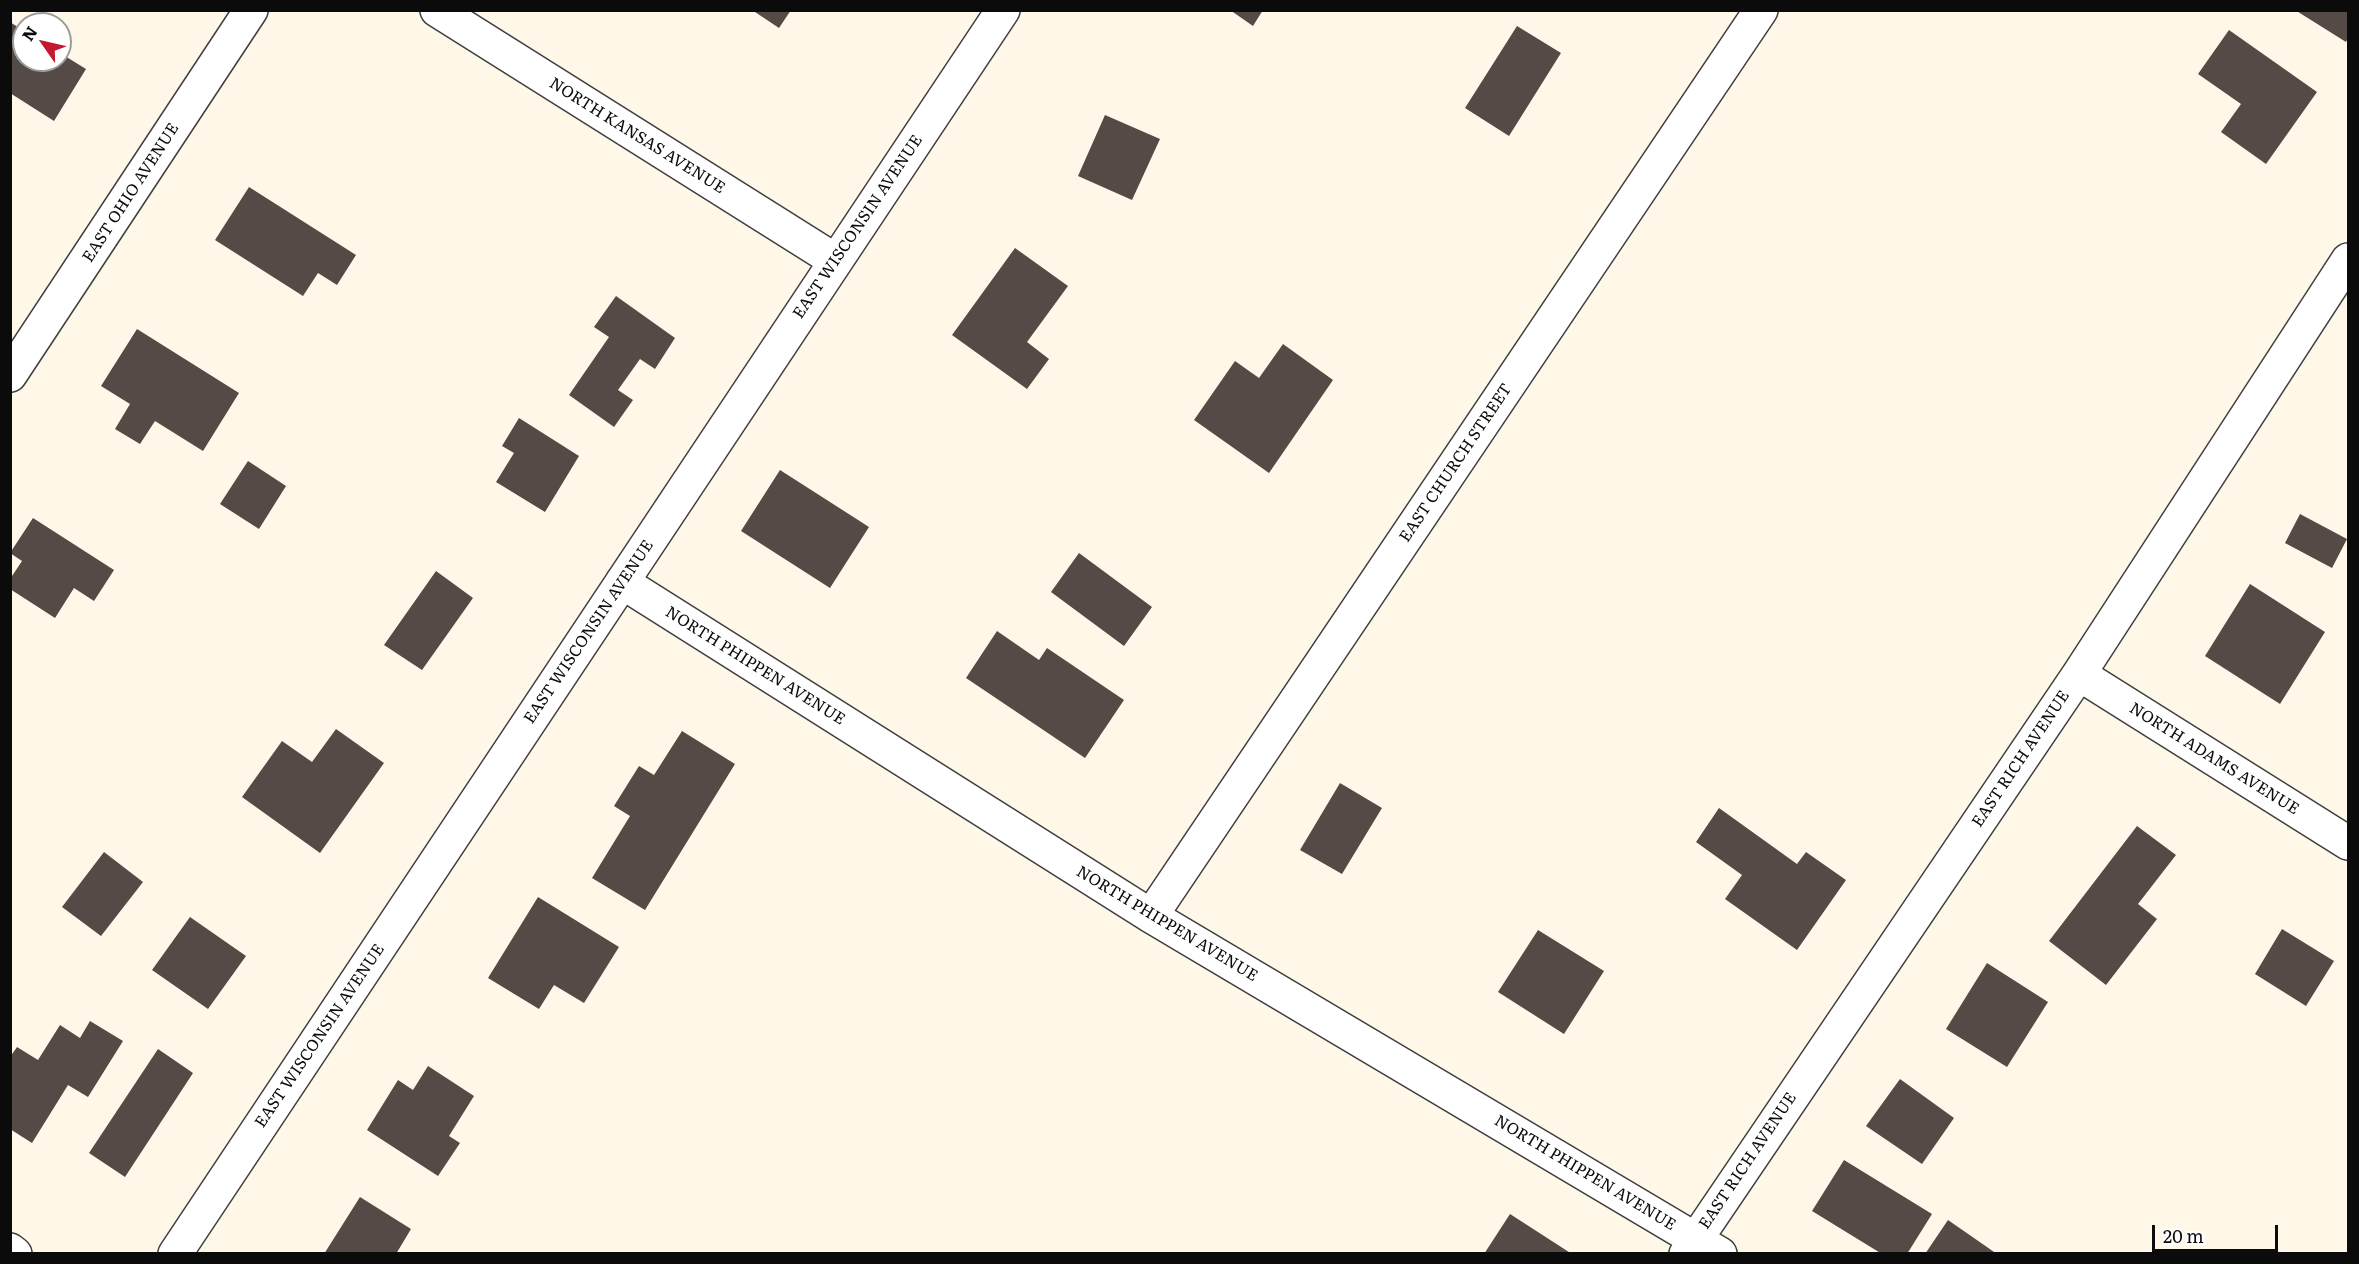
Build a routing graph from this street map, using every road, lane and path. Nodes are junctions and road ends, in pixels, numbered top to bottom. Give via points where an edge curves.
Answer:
1 (251, 10) edge
2 (437, 10) edge
3 (1003, 10) edge
4 (1761, 10) edge
5 (2349, 260) edge
6 (836, 261) junction
7 (10, 375) edge
8 (622, 582) junction
9 (2079, 674) junction
10 (2349, 843) edge
11 (1151, 916) junction
12 (1701, 1248) edge
13 (10, 1250) edge
14 (15, 1254) edge
15 (175, 1254) edge

1 - 7 street, EAST OHIO AVENUE
2 - 6 street, NORTH KANSAS AVENUE
3 - 6 street, EAST WISCONSIN AVENUE
4 - 11 street, EAST CHURCH STREET
5 - 9 street, EAST RICH AVENUE
6 - 8 street, EAST WISCONSIN AVENUE
8 - 11 street, NORTH PHIPPEN AVENUE
8 - 15 street, EAST WISCONSIN AVENUE
9 - 10 street, NORTH ADAMS AVENUE
9 - 12 street, EAST RICH AVENUE
11 - 12 street, NORTH PHIPPEN AVENUE
13 - 14 street

